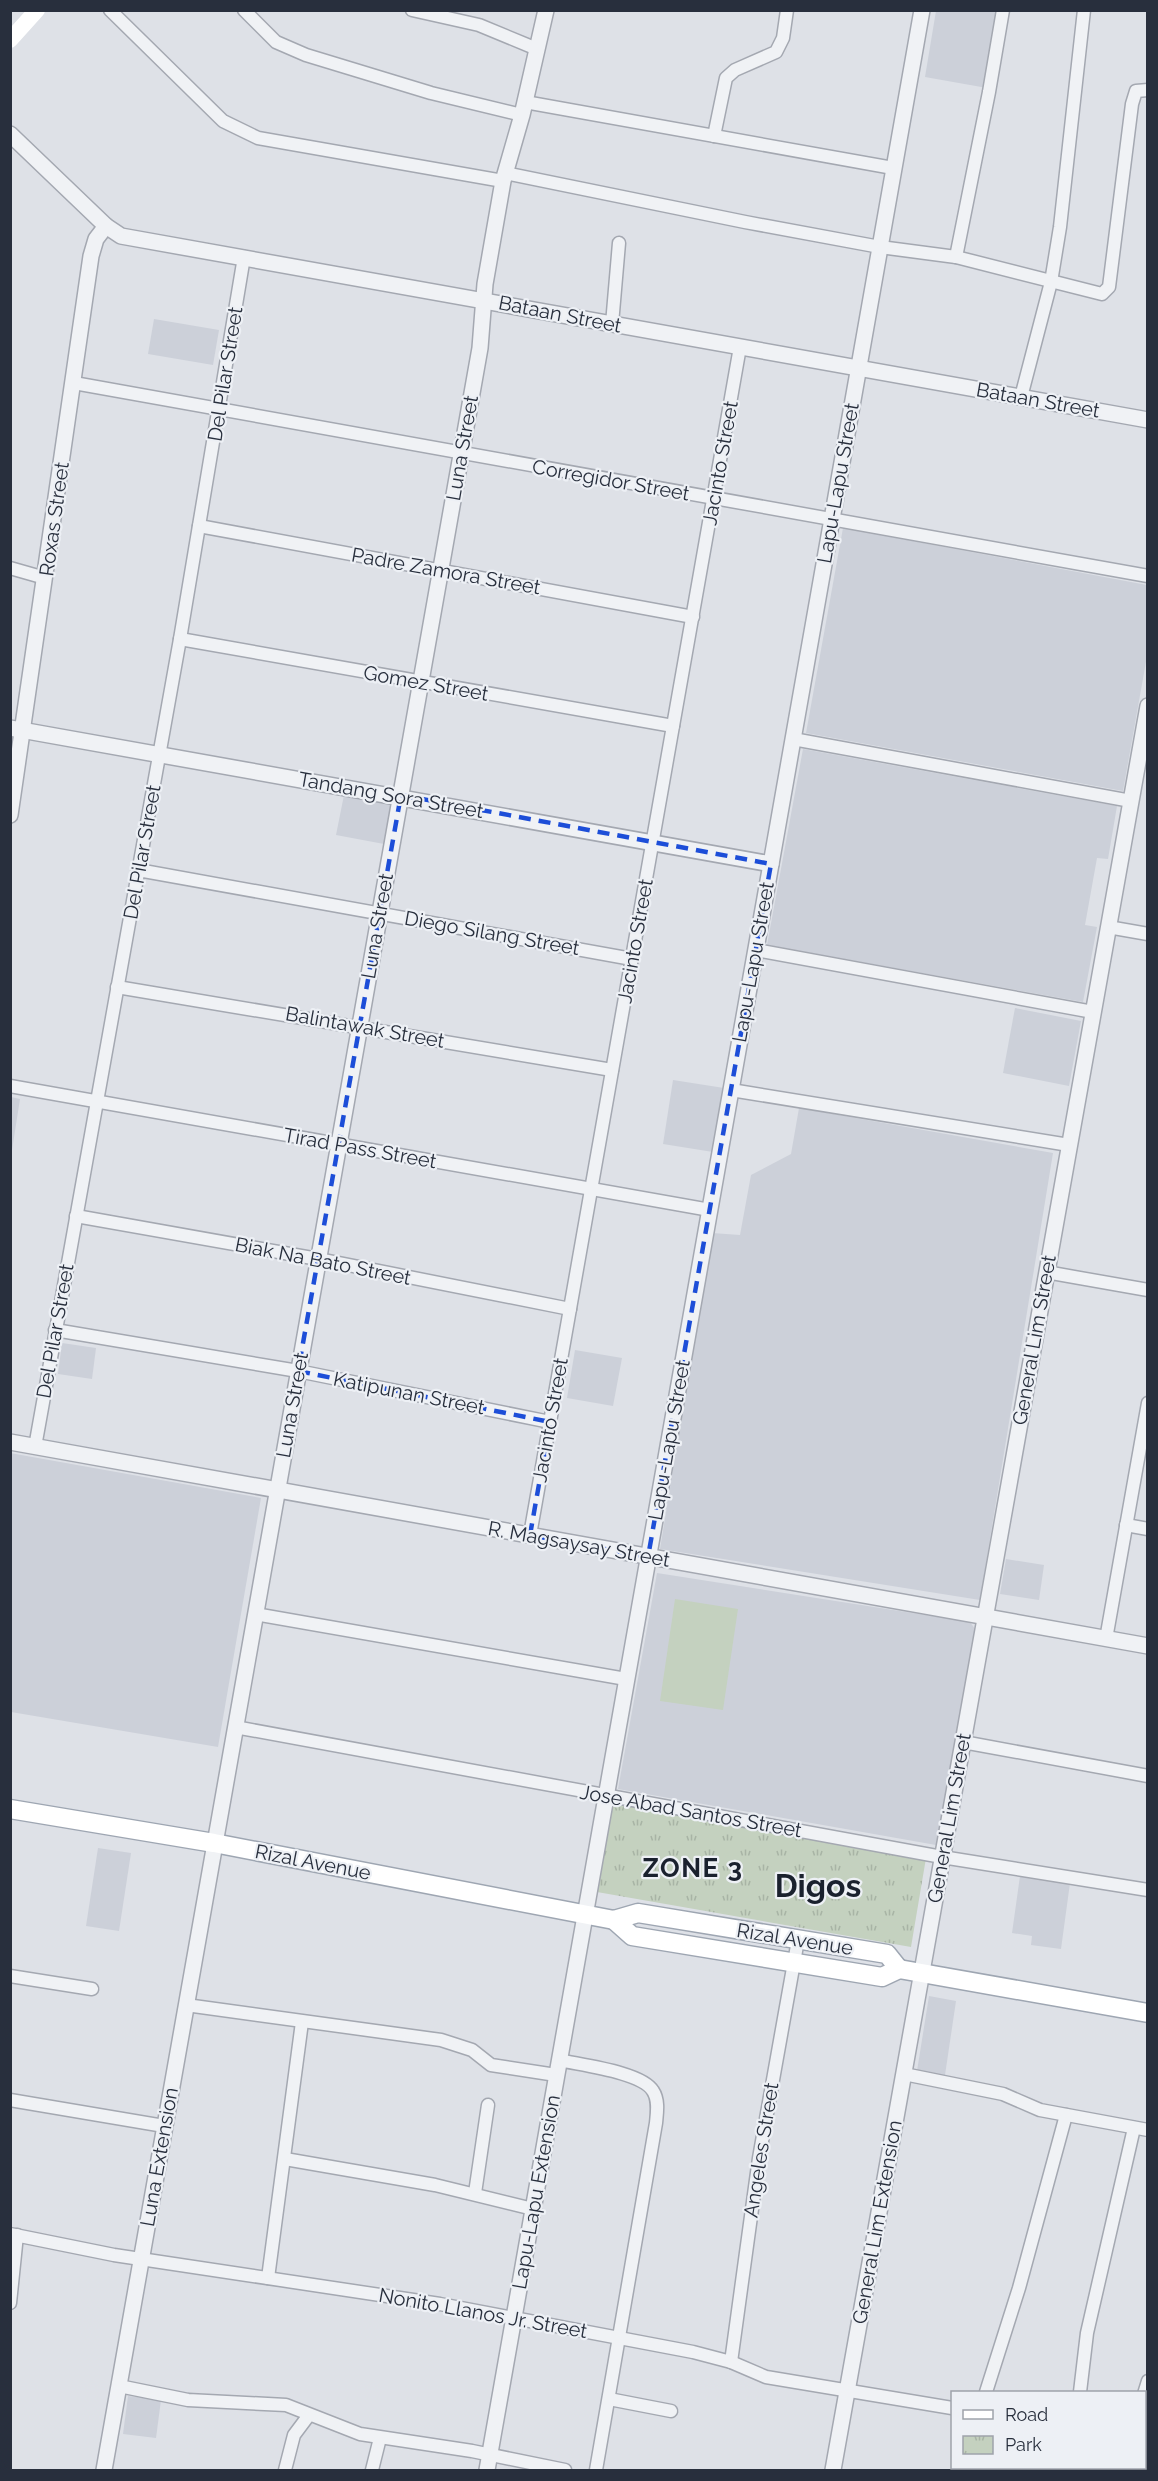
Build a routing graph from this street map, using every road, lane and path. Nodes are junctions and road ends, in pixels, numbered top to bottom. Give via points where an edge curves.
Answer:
1 (37, 10) edge
2 (110, 10) edge
3 (244, 10) edge
4 (412, 10) edge
5 (546, 10) edge
6 (787, 10) edge
7 (1003, 10) edge
8 (1083, 10) edge
9 (920, 11) edge
10 (10, 40) edge
11 (537, 48) junction
12 (1148, 90) edge
13 (523, 109) junction
14 (10, 134) edge
15 (714, 136) junction
16 (893, 168) junction
17 (504, 177) junction
18 (106, 226) junction
19 (619, 243) dead end
20 (880, 247) junction
21 (244, 257) junction
22 (956, 257) junction
23 (1051, 282) junction
24 (483, 299) junction
25 (612, 324) junction
26 (740, 347) junction
27 (859, 369) junction
28 (74, 383) junction
29 (1021, 397) junction
30 (220, 410) junction
31 (1148, 420) edge
32 (462, 453) junction
33 (714, 498) junction
34 (832, 519) junction
35 (199, 526) junction
36 (10, 568) edge
37 (441, 569) junction
38 (1148, 576) edge
39 (45, 578) junction
40 (693, 617) junction
41 (180, 639) junction
42 (421, 682) junction
43 (1148, 706) edge
44 (673, 726) junction
45 (17, 730) edge
46 (793, 739) junction
47 (159, 755) junction
48 (400, 795) junction
49 (1131, 801) junction
50 (10, 815) edge
51 (653, 842) junction
52 (771, 864) junction
53 (138, 870) junction
54 (380, 912) junction
55 (1108, 927) junction
56 (1148, 934) edge
57 (756, 950) junction
58 (632, 959) junction
59 (117, 987) junction
60 (1093, 1012) junction
61 (360, 1026) junction
62 (612, 1070) junction
63 (10, 1086) edge
64 (731, 1090) junction
65 (97, 1101) junction
66 (338, 1144) junction
67 (1069, 1145) junction
68 (591, 1189) junction
69 (710, 1210) junction
70 (76, 1216) junction
71 (318, 1259) junction
72 (1046, 1272) junction
73 (1148, 1290) edge
74 (570, 1309) junction
75 (55, 1330) junction
76 (298, 1371) junction
77 (1147, 1406) edge
78 (550, 1422) junction
79 (10, 1442) edge
80 (35, 1447) junction
81 (277, 1489) junction
82 (1126, 1525) junction
83 (1148, 1528) edge
84 (530, 1535) junction
85 (648, 1557) junction
86 (255, 1614) junction
87 (985, 1617) junction
88 (1106, 1639) junction
89 (1148, 1646) edge
90 (626, 1679) junction
91 (235, 1727) junction
92 (963, 1742) junction
93 (1148, 1776) edge
94 (606, 1795) junction
95 (10, 1809) edge
96 (214, 1844) junction
97 (942, 1857) junction
98 (1148, 1890) edge
99 (585, 1913) junction
100 (614, 1920) junction
101 (756, 1933) junction
102 (798, 1940) junction
103 (752, 1957) junction
104 (794, 1964) junction
105 (899, 1969) junction
106 (921, 1973) junction
107 (10, 1976) edge
108 (92, 1989) dead end
109 (186, 2005) junction
110 (1148, 2013) edge
111 (302, 2022) junction
112 (558, 2068) junction
113 (904, 2074) junction
114 (10, 2100) edge
115 (488, 2105) dead end
116 (1066, 2115) junction
117 (165, 2126) junction
118 (1134, 2128) junction
119 (1148, 2130) edge
120 (285, 2159) junction
121 (475, 2193) junction
122 (533, 2209) junction
123 (14, 2234) edge
124 (141, 2260) junction
125 (268, 2278) junction
126 (10, 2304) edge
127 (514, 2318) junction
128 (620, 2338) junction
129 (731, 2362) junction
130 (119, 2386) junction
131 (848, 2390) junction
132 (986, 2391) edge
133 (1080, 2391) edge
134 (609, 2399) junction
135 (951, 2408) edge
136 (671, 2411) dead end
137 (309, 2415) junction
138 (380, 2438) junction
139 (489, 2455) junction
140 (104, 2470) edge
141 (285, 2470) edge
142 (372, 2470) edge
143 (487, 2470) edge
144 (566, 2470) edge
145 (596, 2470) edge
146 (833, 2470) edge

1 - 10 main road
2 - 17 street via 223,121 241,131 288,144
3 - 13 street via 276,42 306,55 431,93
4 - 11 street via 479,25
5 - 11 street, Luna Street
6 - 15 street via 783,38 776,52 726,78
7 - 22 street
8 - 23 street
9 - 16 street, Lapu-Lapu Street
11 - 13 street, Luna Street
12 - 23 street via 1137,91 1132,104 1108,291 1099,294
13 - 15 street
13 - 17 street, Luna Street
14 - 18 street, Bataan Street
15 - 16 street
16 - 20 street, Lapu-Lapu Street
17 - 20 street
17 - 24 street, Luna Street
18 - 21 street, Bataan Street via 121,236
18 - 28 street, Roxas Street via 96,239 92,256
19 - 25 street
20 - 22 street
20 - 27 street, Lapu-Lapu Street
21 - 24 street, Bataan Street
21 - 30 street, Del Pilar Street
22 - 23 street
23 - 29 street
24 - 25 street, Bataan Street
24 - 32 street, Luna Street via 480,348
25 - 26 street, Bataan Street
26 - 27 street, Bataan Street
26 - 33 street, Jacinto Street
27 - 29 street, Bataan Street
27 - 34 street, Lapu-Lapu Street
28 - 30 street, Corregidor Street
28 - 39 street, Roxas Street
29 - 31 street, Bataan Street
30 - 32 street, Corregidor Street
30 - 35 street, Del Pilar Street
32 - 33 street, Corregidor Street
32 - 37 street, Luna Street
33 - 34 street, Corregidor Street
33 - 40 street, Jacinto Street
34 - 38 street, Corregidor Street
34 - 46 street, Lapu-Lapu Street
35 - 37 street, Padre Zamora Street
35 - 41 street, Del Pilar Street
36 - 39 street
37 - 40 street, Padre Zamora Street
37 - 42 street, Luna Street
39 - 45 street, Roxas Street
40 - 44 street, Jacinto Street
41 - 42 street, Gomez Street
41 - 47 street, Del Pilar Street
42 - 44 street, Gomez Street
42 - 48 street, Luna Street
43 - 49 street, General Lim Street
44 - 51 street, Jacinto Street
45 - 47 street, Tandang Sora Street
45 - 50 street, Roxas Street
46 - 49 street
46 - 52 street, Lapu-Lapu Street
47 - 48 street, Tandang Sora Street
47 - 53 street, Del Pilar Street
48 - 51 street, Tandang Sora Street
48 - 54 street, Luna Street
49 - 55 street, General Lim Street
51 - 52 street, Tandang Sora Street
51 - 58 street, Jacinto Street
52 - 57 street, Lapu-Lapu Street
53 - 54 street, Diego Silang Street
53 - 59 street, Del Pilar Street
54 - 58 street, Diego Silang Street
54 - 61 street, Luna Street
55 - 56 street
55 - 60 street, General Lim Street
57 - 60 street
57 - 64 street, Lapu-Lapu Street
58 - 62 street, Jacinto Street
59 - 61 street, Balintawak Street
59 - 65 street, Del Pilar Street
60 - 67 street, General Lim Street
61 - 62 street, Balintawak Street
61 - 66 street, Luna Street
62 - 68 street, Jacinto Street
63 - 65 street, Tirad Pass Street
64 - 67 street
64 - 69 street, Lapu-Lapu Street
65 - 66 street, Tirad Pass Street
65 - 70 street, Del Pilar Street
66 - 68 street, Tirad Pass Street
66 - 71 street, Luna Street
67 - 72 street, General Lim Street
68 - 69 street, Tirad Pass Street
68 - 74 street, Jacinto Street
69 - 85 street, Lapu-Lapu Street
70 - 71 street, Biak Na Bato Street
70 - 75 street, Del Pilar Street
71 - 74 street, Biak Na Bato Street
71 - 76 street, Luna Street
72 - 73 street
72 - 87 street, General Lim Street
74 - 78 street, Jacinto Street
75 - 76 street, Katipunan Street
75 - 80 street, Del Pilar Street
76 - 78 street, Katipunan Street
76 - 81 street, Luna Street
77 - 82 street
78 - 84 street, Jacinto Street
79 - 80 street, R. Magsaysay Street
80 - 81 street, R. Magsaysay Street
81 - 84 street, R. Magsaysay Street
81 - 86 street, Luna Street
82 - 83 street
82 - 88 street
84 - 85 street, R. Magsaysay Street
85 - 87 street, R. Magsaysay Street
85 - 90 street, Lapu-Lapu Street
86 - 90 street
86 - 91 street, Luna Street
87 - 88 street, R. Magsaysay Street
87 - 92 street, General Lim Street
88 - 89 street, R. Magsaysay Street
90 - 94 street, Lapu-Lapu Street
91 - 94 street, Jose Abad Santos Street
91 - 96 street, Luna Street
92 - 93 street
92 - 97 street, General Lim Street
94 - 97 street, Jose Abad Santos Street
94 - 99 street, Lapu-Lapu Street
95 - 96 main road, Rizal Avenue
96 - 99 main road, Rizal Avenue
96 - 109 street, Luna Extension
97 - 98 street, Jose Abad Santos Street
97 - 106 street, General Lim Street
99 - 100 main road, Rizal Avenue
99 - 112 street, Lapu-Lapu Extension
100 - 101 main road, Rizal Avenue via 638,1913
100 - 103 main road, Rizal Avenue via 632,1936
101 - 102 main road, Rizal Avenue
101 - 103 main road
102 - 104 street, Angeles Street
102 - 105 main road, Rizal Avenue via 887,1954
103 - 104 main road, Rizal Avenue
104 - 105 main road, Rizal Avenue via 882,1977
104 - 129 street, Angeles Street via 761,2147
105 - 106 main road, Rizal Avenue
106 - 110 main road, Rizal Avenue
106 - 113 street, General Lim Extension
107 - 108 street
109 - 111 street
109 - 117 street, Luna Extension
111 - 112 street via 441,2040 472,2050 491,2065
111 - 120 street
112 - 122 street, Lapu-Lapu Extension
112 - 128 street via 597,2068 643,2082 654,2092 656,2100 656,2123
113 - 116 street via 1003,2094 1040,2110
113 - 131 street, General Lim Extension
114 - 117 street
115 - 121 street
116 - 118 street
116 - 132 street
117 - 124 street, Luna Extension
118 - 119 street
118 - 133 street via 1088,2333
120 - 121 street
120 - 125 street
121 - 122 street
122 - 127 street, Lapu-Lapu Extension
123 - 124 street, Nonito Llanos Jr. Street
123 - 126 street
124 - 125 street, Nonito Llanos Jr. Street
124 - 130 street, Luna Extension
125 - 127 street, Nonito Llanos Jr. Street
127 - 128 street, Nonito Llanos Jr. Street
127 - 139 street, Lapu-Lapu Extension
128 - 129 street, Nonito Llanos Jr. Street
128 - 134 street
129 - 131 street, Nonito Llanos Jr. Street via 766,2376
130 - 137 street via 207,2402 273,2403
130 - 140 street, Luna Extension
131 - 135 street, Nonito Llanos Jr. Street
131 - 146 street, General Lim Extension
134 - 136 street
134 - 145 street
137 - 138 street
137 - 141 street via 294,2435
138 - 139 street
138 - 142 street
139 - 143 street, Lapu-Lapu Extension
139 - 144 street

